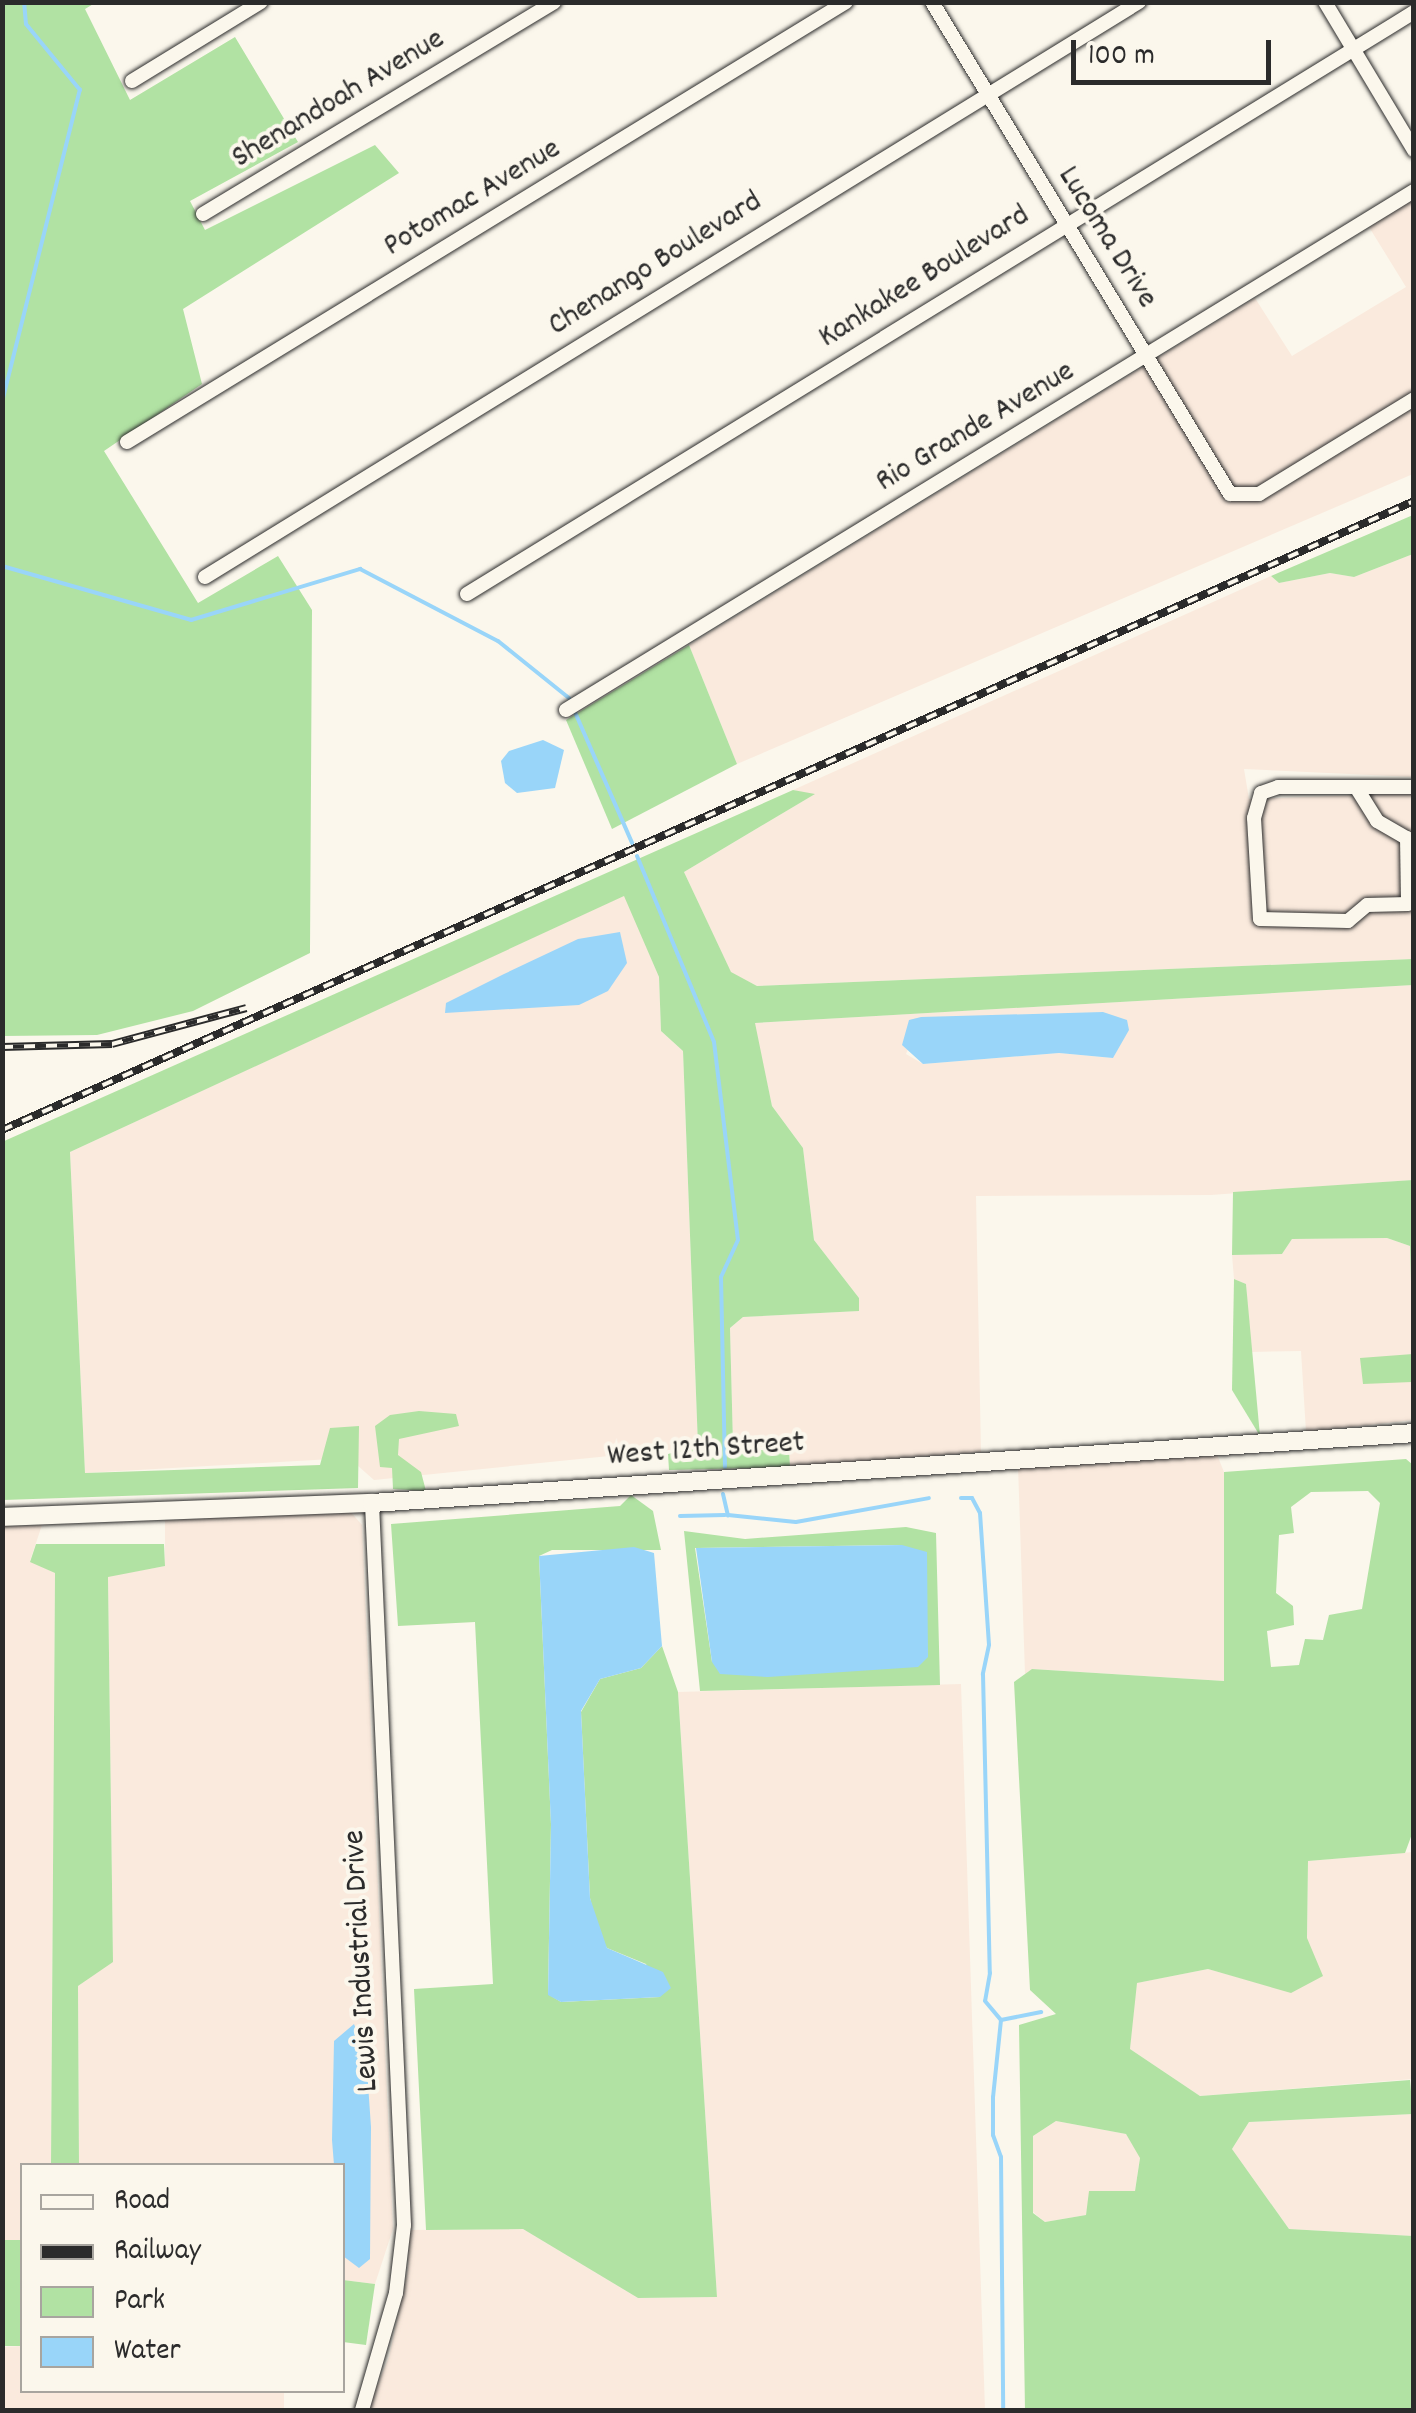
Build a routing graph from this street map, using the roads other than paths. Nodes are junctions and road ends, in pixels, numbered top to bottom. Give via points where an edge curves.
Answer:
1 (261, 2) edge
2 (554, 2) edge
3 (846, 2) edge
4 (932, 2) edge
5 (1138, 2) edge
6 (1325, 2) edge
7 (1414, 12) edge
8 (1354, 49) junction
9 (132, 81) dead end
10 (986, 92) junction
11 (1414, 150) edge
12 (1414, 191) edge
13 (203, 214) dead end
14 (1066, 224) junction
15 (1143, 358) junction
16 (1414, 399) edge
17 (128, 442) dead end
18 (204, 577) dead end
19 (467, 594) dead end
20 (566, 710) dead end
21 (1414, 787) edge
22 (1356, 788) junction
23 (1414, 1433) edge
24 (372, 1503) junction
25 (2, 1517) edge
26 (362, 2410) edge

1 - 9 street
2 - 13 street, Shenandoah Avenue
3 - 17 street, Potomac Avenue
4 - 10 street, Lucoma Drive
5 - 10 street, Chenango Boulevard
6 - 8 street
7 - 8 street, Kankakee Boulevard
8 - 11 street
8 - 14 street, Kankakee Boulevard
10 - 14 street, Lucoma Drive
10 - 18 street, Chenango Boulevard
12 - 15 street, Rio Grande Avenue
14 - 15 street, Lucoma Drive
14 - 19 street, Kankakee Boulevard
15 - 16 street, Lucoma Drive via 1224,489 1236,498 1259,494
15 - 20 street, Rio Grande Avenue
21 - 22 street
22 - 22 street via 1278,787 1261,793 1254,818 1260,919 1348,921 1367,904 1408,904 1408,838 1377,821
23 - 24 street, West 12th Street
24 - 25 street, West 12th Street
24 - 26 street, Lewis Industrial Drive via 404,2224 396,2294

